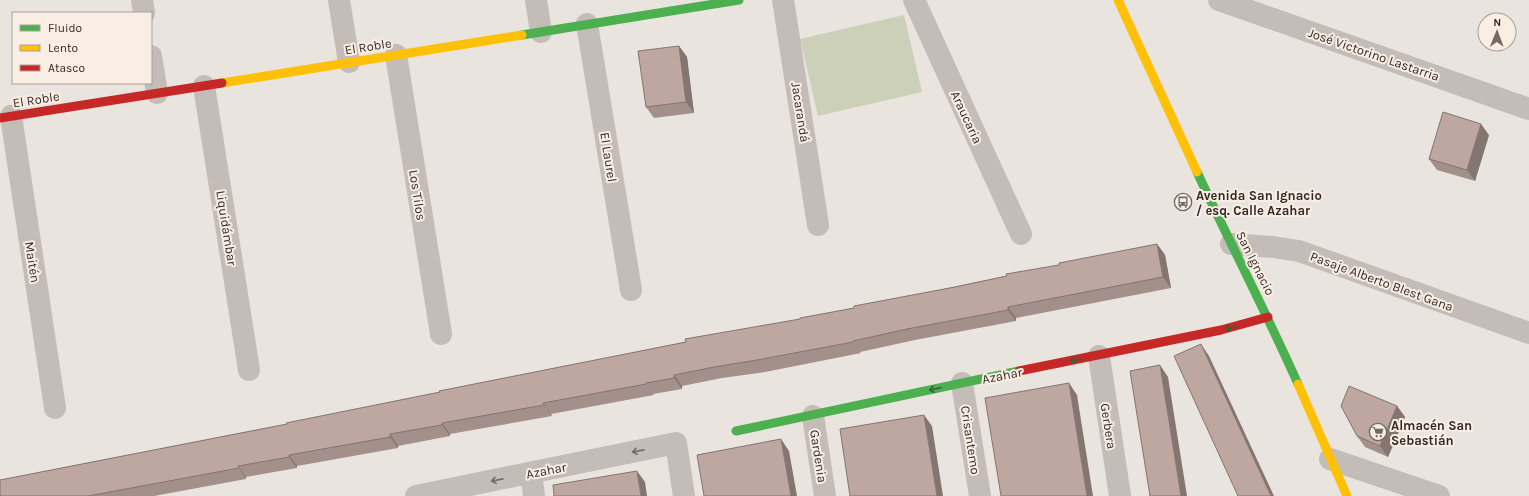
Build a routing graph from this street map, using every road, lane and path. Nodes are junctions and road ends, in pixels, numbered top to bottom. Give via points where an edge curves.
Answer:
1 (142, 0) edge
2 (339, 0) edge
3 (536, 0) edge
4 (737, 0) edge
5 (783, 0) edge
6 (914, 0) edge
7 (1118, 0) edge
8 (1219, 0) edge
9 (144, 12) edge
10 (587, 24) junction
11 (541, 32) junction
12 (396, 55) junction
13 (152, 62) edge
14 (349, 62) junction
15 (204, 86) junction
16 (157, 93) junction
17 (1529, 109) edge
18 (5, 117) edge
19 (818, 225) dead end
20 (1021, 234) dead end
21 (1231, 244) junction
22 (631, 290) dead end
23 (1268, 317) junction
24 (1529, 333) edge
25 (441, 334) dead end
26 (1098, 356) junction
27 (250, 370) dead end
28 (962, 383) junction
29 (55, 408) dead end
30 (813, 416) junction
31 (736, 432) dead end
32 (1330, 459) junction
33 (531, 473) junction
34 (416, 496) edge
35 (534, 496) edge
36 (684, 496) edge
37 (825, 496) edge
38 (980, 496) edge
39 (1120, 496) edge
40 (1347, 496) edge
41 (1439, 496) edge

1 - 9 street
2 - 14 street
3 - 11 street
4 - 10 street, El Roble
5 - 19 street, Jacarandá
6 - 20 street, Araucaria
7 - 21 street, San Ignacio
8 - 17 street, José Victorino Lastarria
10 - 11 street, El Roble
10 - 22 street, El Laurel
11 - 12 street, El Roble
12 - 14 street, El Roble
12 - 25 street, Los Tilos
13 - 16 street
14 - 15 street, El Roble
15 - 16 street, El Roble
15 - 27 street, Liquidámbar
16 - 18 street, El Roble
18 - 29 street, Maitén
21 - 23 street, San Ignacio
21 - 24 street, Pasaje Alberto Blest Gana via 1299,251
23 -> 26 street, Azahar
23 - 32 street, San Ignacio
26 -> 28 street, Azahar
26 - 39 street, Gerbera
28 -> 30 street, Azahar
28 - 38 street, Crisantemo
30 - 31 street, Azahar
30 - 37 street, Gardenia
32 - 40 street, San Ignacio
32 - 41 street
33 -> 34 street, Azahar
33 - 35 street
36 -> 33 street, Azahar via 676,443

